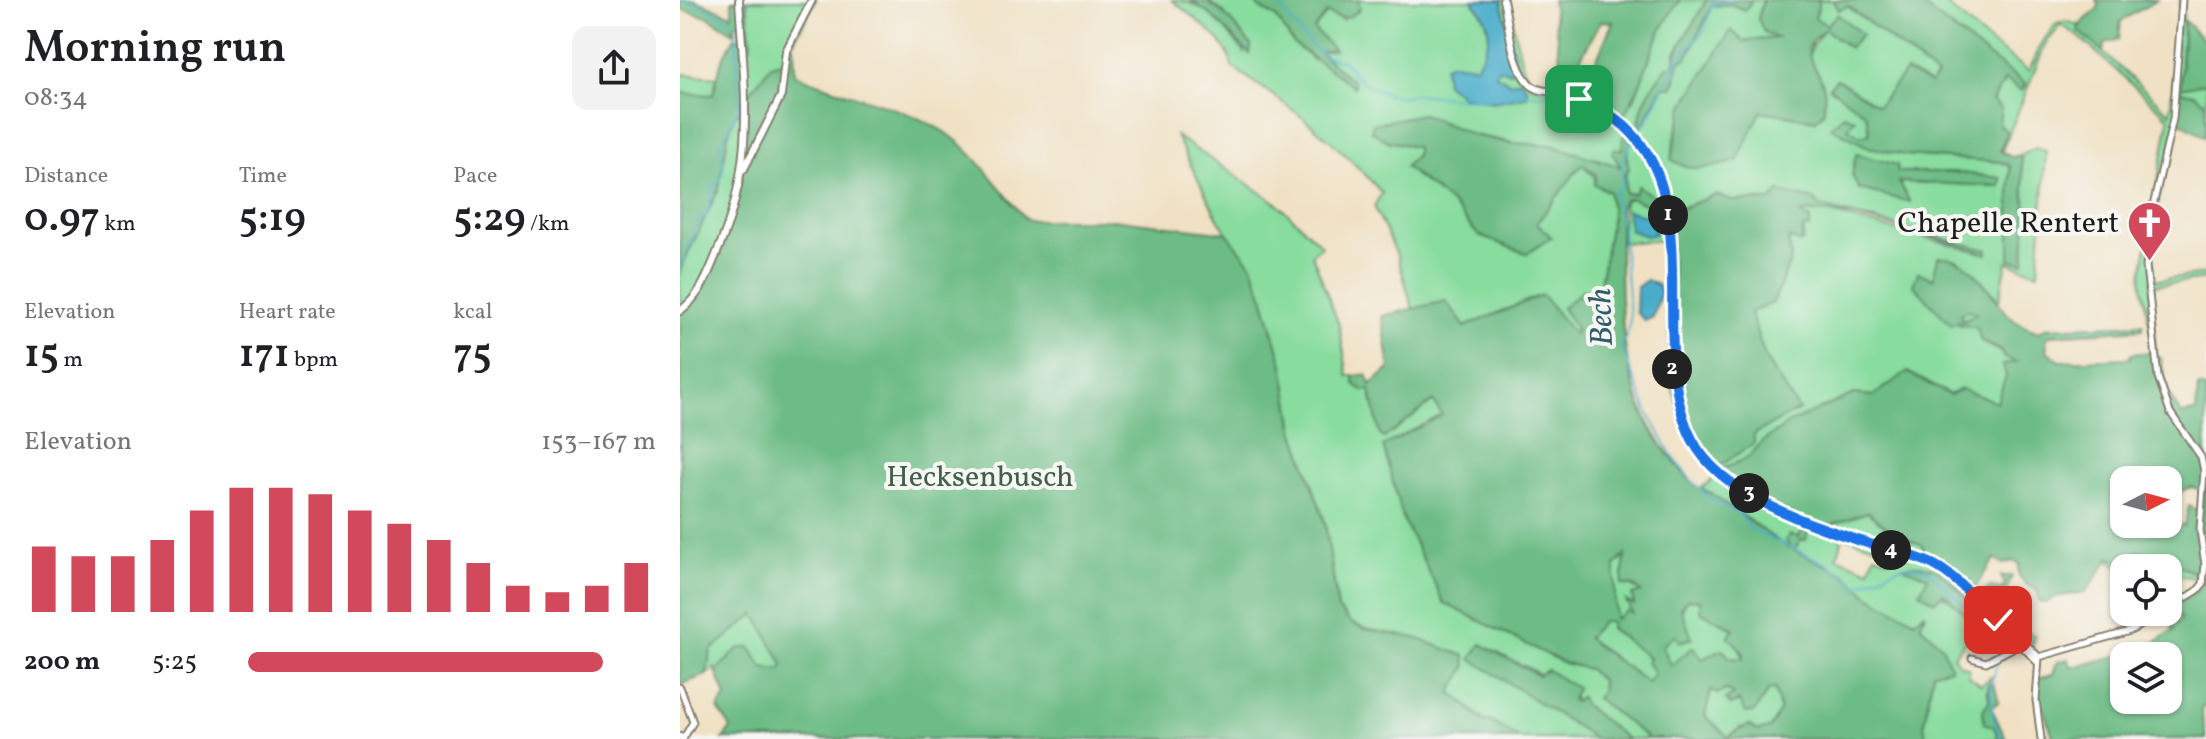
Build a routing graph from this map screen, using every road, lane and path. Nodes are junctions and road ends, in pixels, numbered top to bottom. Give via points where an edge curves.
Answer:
1 (739, 0) edge
2 (812, 0) edge
3 (1503, 0) edge
4 (2182, 0) edge
5 (744, 170) junction
6 (680, 311) edge
7 (1838, 534) joint
8 (2205, 577) edge
9 (2182, 601) edge
10 (1998, 620) junction
11 (2139, 626) edge
12 (2020, 644) junction
13 (1972, 658) dead end
14 (2039, 660) junction
15 (680, 687) edge
16 (682, 738) edge
17 (2041, 739) edge

1 - 5 street
2 - 5 street via 786,51 781,96
3 - 7 street via 1527,82 1614,117 1648,157 1673,241 1671,366 1676,397 1697,448 1721,474 1760,500
4 - 8 street via 2173,119 2146,249 2155,358 2170,412 2201,457 2204,471 2200,530
5 - 6 street via 725,236 702,289
7 - 10 street via 1931,563
8 - 9 street via 2197,591
10 - 12 street
10 - 14 street
11 - 14 street
12 - 13 street via 1986,662
12 - 14 street
14 - 17 street via 2036,700
15 - 16 street via 693,722

